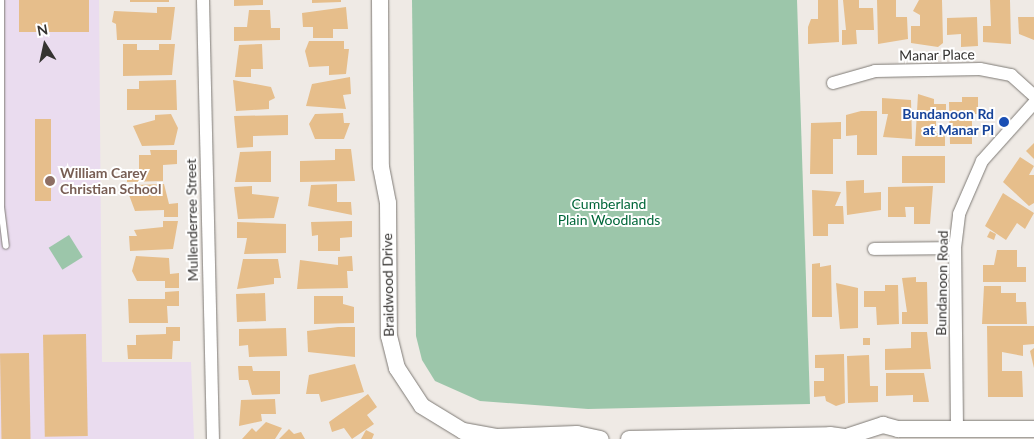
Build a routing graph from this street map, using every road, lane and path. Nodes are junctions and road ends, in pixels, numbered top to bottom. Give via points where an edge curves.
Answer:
1 (1, 0) edge
2 (203, 0) edge
3 (380, 0) edge
4 (834, 83) dead end
5 (1034, 96) edge
6 (1034, 103) edge
7 (6, 246) dead end
8 (955, 248) junction
9 (874, 249) dead end
10 (957, 428) junction
11 (898, 429) junction
12 (1034, 429) edge
13 (719, 438) edge
14 (853, 438) edge
15 (213, 439) edge
16 (600, 439) edge
17 (630, 439) edge
18 (870, 439) edge

1 - 7 lane via 1,207
2 - 15 street, Mullenderree Street
3 - 16 street, Braidwood Drive via 380,160 389,210 389,336 397,368 422,406 463,431 498,438 577,434
4 - 5 street, Manar Place via 875,71 980,69 1011,75
6 - 8 street, Bundanoon Road via 976,170 959,214
8 - 9 street
8 - 10 street, Bundanoon Road
10 - 11 street
10 - 12 street
11 - 14 street via 883,425
11 - 18 street
13 - 14 street
13 - 17 street

